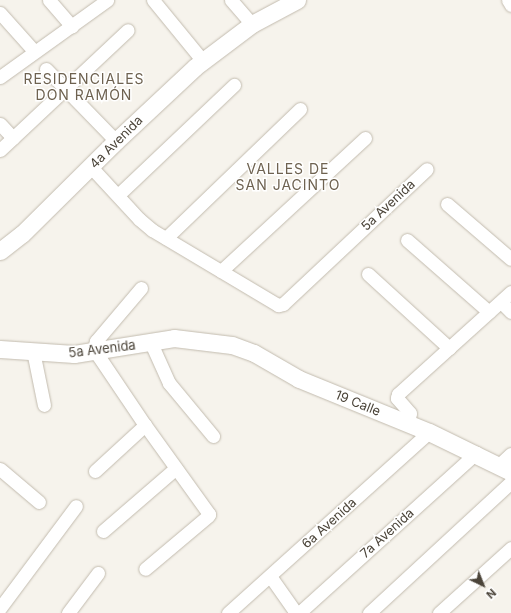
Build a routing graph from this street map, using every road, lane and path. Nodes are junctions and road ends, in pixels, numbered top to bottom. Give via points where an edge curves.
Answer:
1 (49, 0) edge
2 (107, 0) edge
3 (153, 0) edge
4 (231, 0) edge
5 (297, 0) edge
6 (508, 0) edge
7 (511, 5) edge
8 (0, 13) edge
9 (252, 24) junction
10 (72, 26) junction
11 (128, 30) dead end
12 (34, 51) junction
13 (203, 61) junction
14 (46, 69) dead end
15 (0, 77) edge
16 (234, 85) dead end
17 (65, 88) junction
18 (300, 109) dead end
19 (0, 124) edge
20 (13, 138) junction
21 (365, 138) dead end
22 (116, 141) junction
23 (0, 150) edge
24 (91, 167) junction
25 (427, 169) dead end
26 (118, 195) junction
27 (447, 204) dead end
28 (166, 238) junction
29 (407, 240) dead end
30 (0, 251) edge
31 (511, 259) edge
32 (221, 271) junction
33 (368, 274) dead end
34 (142, 288) dead end
35 (511, 292) edge
36 (501, 302) junction
37 (489, 312) junction
38 (511, 312) edge
39 (203, 341) joint
40 (151, 343) junction
41 (450, 348) junction
42 (0, 349) edge
43 (33, 351) junction
44 (95, 351) junction
45 (44, 405) dead end
46 (408, 424) junction
47 (145, 425) junction
48 (429, 432) junction
49 (213, 436) dead end
50 (476, 453) junction
51 (507, 464) edge
52 (176, 468) junction
53 (0, 469) edge
54 (95, 471) dead end
55 (511, 482) edge
56 (39, 502) dead end
57 (76, 506) dead end
58 (103, 531) dead end
59 (511, 548) edge
60 (145, 569) dead end
61 (98, 573) dead end
62 (270, 576) junction
63 (0, 608) edge
64 (68, 613) edge
65 (228, 613) edge
66 (298, 613) edge
67 (368, 613) edge
68 (439, 613) edge

1 - 10 street
2 - 10 street
3 - 13 street
4 - 9 street
5 - 9 street, 4a Avenida
6 - 7 street
8 - 12 street
9 - 13 street, 4a Avenida
10 - 12 street
11 - 17 street
12 - 15 street
13 - 22 street, 4a Avenida
14 - 17 street
16 - 26 street
17 - 20 street
17 - 22 street
18 - 28 street
19 - 20 street
20 - 23 street
21 - 32 street
22 - 24 street, 4a Avenida
24 - 26 street
24 - 30 street, 4a Avenida via 22,234
25 - 32 street, 5a Avenida via 283,304 278,305
26 - 28 street via 139,219
27 - 31 street
28 - 32 street
29 - 37 street
33 - 41 street
34 - 44 street via 96,341
35 - 36 street
36 - 37 street
36 - 38 street
37 - 41 street
39 - 40 street, 5a Avenida via 174,338
39 - 46 street, 19 Calle via 232,345 254,353 299,379
40 - 44 street, 5a Avenida
40 - 49 street via 172,387
41 - 46 street via 398,394 397,398 410,413
42 - 43 street, 5a Avenida
43 - 44 street, 5a Avenida via 74,354
43 - 45 street
44 - 47 street
46 - 48 street, 19 Calle
47 - 52 street
47 - 54 street
48 - 50 street, 19 Calle
48 - 62 street, 6a Avenida
50 - 51 street, 19 Calle
50 - 66 street, 7a Avenida
52 - 58 street
52 - 60 street via 209,514
53 - 56 street
55 - 67 street
57 - 63 street
59 - 68 street
61 - 64 street
62 - 65 street, 6a Avenida
62 - 66 street

